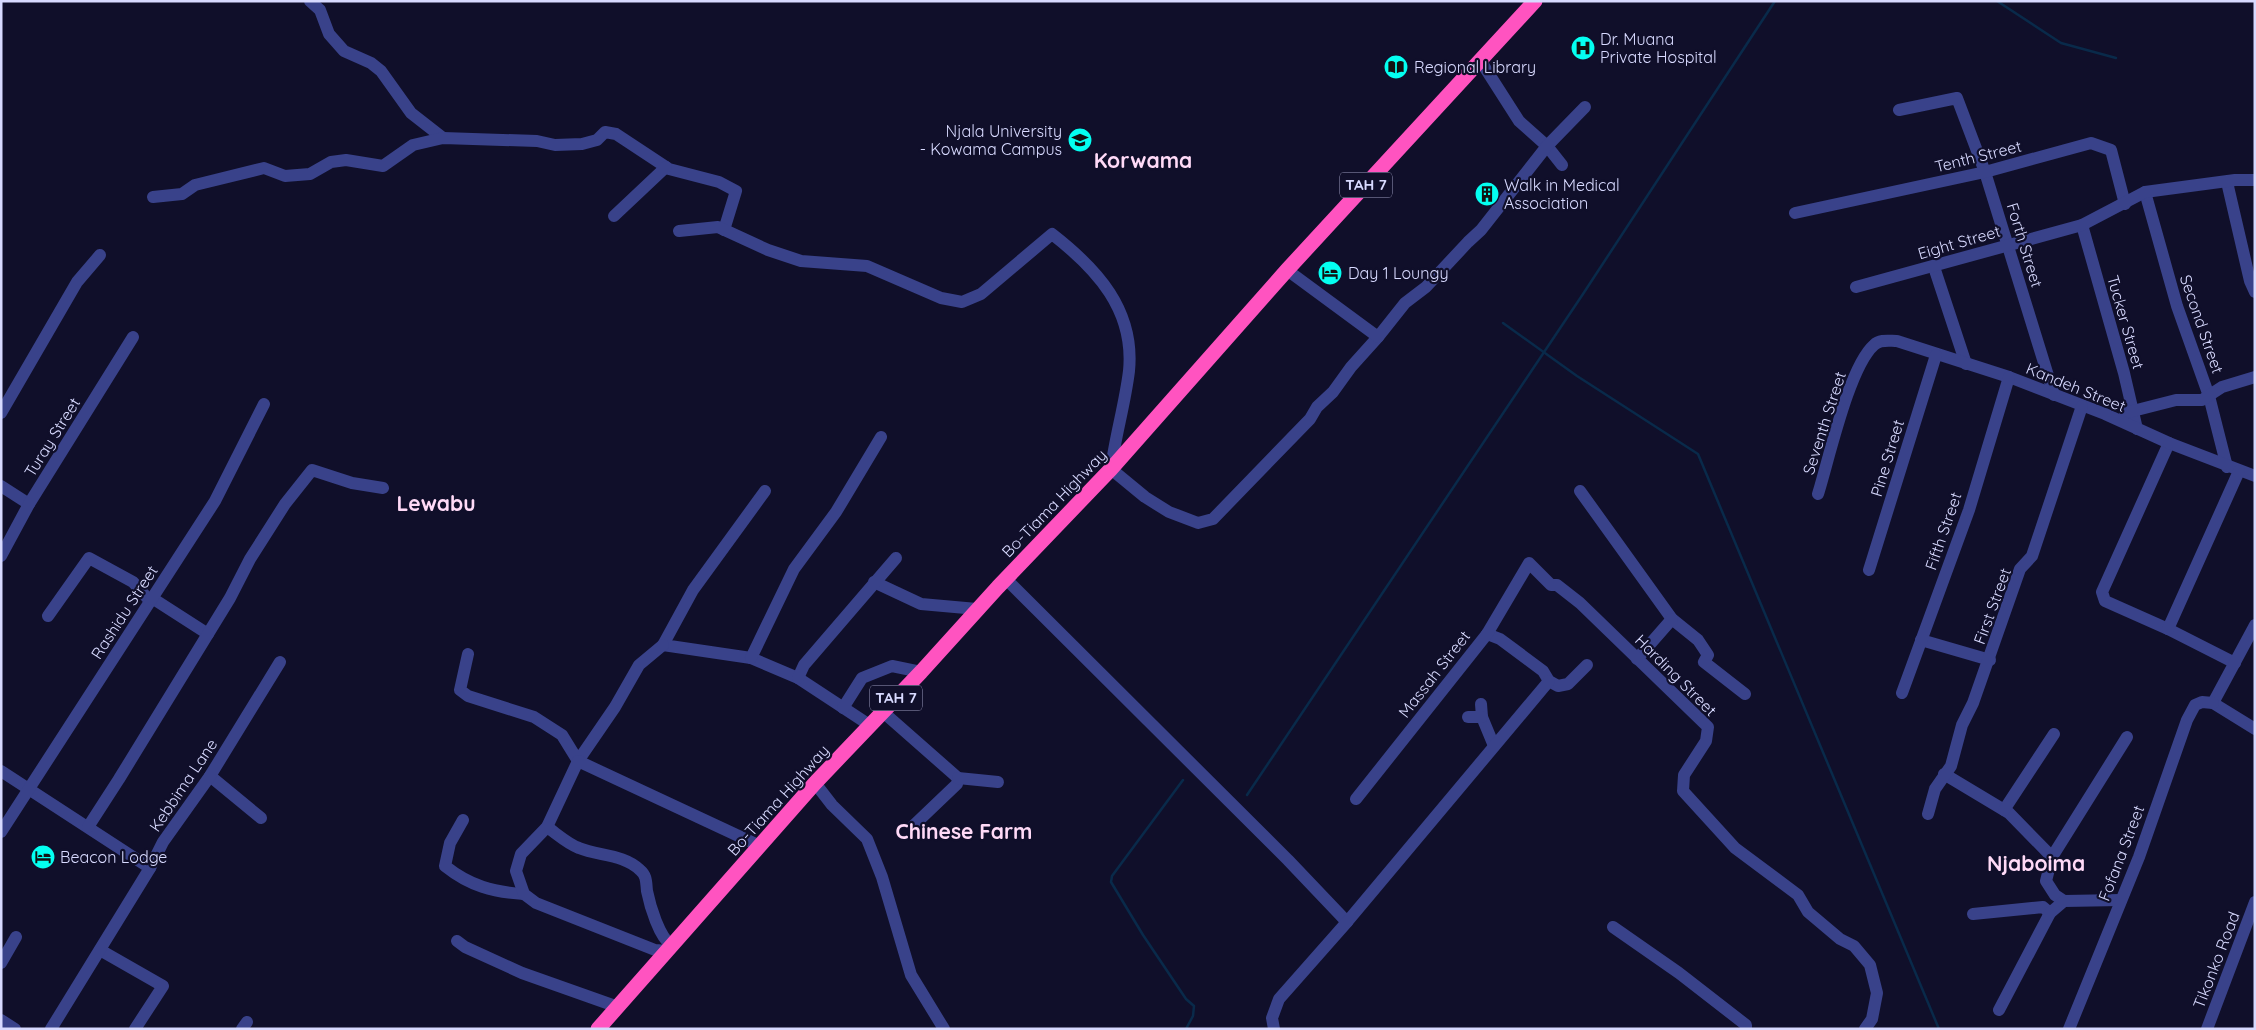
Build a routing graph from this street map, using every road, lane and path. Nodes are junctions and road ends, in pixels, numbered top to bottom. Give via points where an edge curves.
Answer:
1 (310, 1) edge
2 (1535, 1) edge
3 (1480, 60) junction
4 (1585, 108) dead end
5 (1899, 110) dead end
6 (443, 138) junction
7 (1547, 146) junction
8 (1562, 165) dead end
9 (666, 166) junction
10 (1986, 172) junction
11 (2255, 180) edge
12 (2227, 182) junction
13 (2146, 192) junction
14 (153, 197) dead end
15 (2125, 204) junction
16 (1795, 213) dead end
17 (614, 216) dead end
18 (2082, 225) junction
19 (724, 230) junction
20 (679, 231) dead end
21 (2008, 245) junction
22 (100, 256) dead end
23 (1934, 267) junction
24 (1287, 270) junction
25 (1856, 287) dead end
26 (2255, 292) edge
27 (133, 337) dead end
28 (1378, 337) junction
29 (1882, 341) joint
30 (1936, 355) junction
31 (1966, 364) junction
32 (2009, 377) junction
33 (2255, 377) edge
34 (2054, 396) junction
35 (2209, 396) junction
36 (264, 404) dead end
37 (2082, 406) junction
38 (2132, 412) junction
39 (1, 413) edge
40 (2105, 414) junction
41 (2137, 429) junction
42 (881, 437) dead end
43 (2169, 443) junction
44 (2227, 467) junction
45 (1111, 470) junction
46 (2240, 471) junction
47 (2255, 476) edge
48 (1, 486) edge
49 (383, 488) dead end
50 (765, 491) dead end
51 (1580, 491) dead end
52 (1818, 494) dead end
53 (29, 504) junction
54 (1, 556) edge
55 (896, 558) dead end
56 (1529, 564) joint
57 (1869, 570) dead end
58 (1006, 579) junction
59 (874, 582) junction
60 (151, 600) junction
61 (977, 609) junction
62 (48, 616) dead end
63 (1672, 619) junction
64 (2255, 625) edge
65 (2168, 629) junction
66 (208, 634) junction
67 (1487, 634) junction
68 (1921, 640) junction
69 (663, 645) junction
70 (468, 654) dead end
71 (751, 658) junction
72 (1637, 658) junction
73 (1990, 660) junction
74 (280, 662) dead end
75 (2235, 663) junction
76 (1587, 665) dead end
77 (921, 672) junction
78 (798, 678) junction
79 (1549, 681) junction
80 (1902, 693) dead end
81 (1745, 694) dead end
82 (2213, 703) junction
83 (843, 708) junction
84 (883, 712) junction
85 (1468, 717) dead end
86 (871, 726) junction
87 (2255, 729) edge
88 (2054, 734) dead end
89 (2127, 737) dead end
90 (1494, 746) junction
91 (578, 761) junction
92 (1, 771) edge
93 (1944, 774) junction
94 (210, 776) junction
95 (958, 778) junction
96 (998, 782) dead end
97 (815, 784) junction
98 (30, 788) junction
99 (1356, 799) dead end
100 (2004, 810) junction
101 (1928, 814) dead end
102 (262, 818) dead end
103 (463, 820) dead end
104 (913, 826) dead end
105 (88, 827) junction
106 (547, 827) junction
107 (1, 832) edge
108 (760, 846) junction
109 (2052, 857) junction
110 (150, 868) junction
111 (524, 894) junction
112 (2121, 900) junction
113 (2064, 901) junction
114 (2255, 902) edge
115 (2050, 913) junction
116 (1973, 914) dead end
117 (1347, 922) junction
118 (1612, 927) dead end
119 (16, 937) dead end
120 (457, 940) dead end
121 (670, 948) junction
122 (100, 950) junction
123 (1, 963) edge
124 (618, 1007) junction
125 (1999, 1010) dead end
126 (1, 1020) edge
127 (14, 1029) edge
128 (51, 1029) edge
129 (135, 1029) edge
130 (598, 1029) edge
131 (944, 1029) edge
132 (1274, 1029) edge
133 (1746, 1029) edge
134 (1865, 1029) edge
135 (2069, 1029) edge
136 (2207, 1029) edge

1 - 6 street via 320,10 329,34 344,51 381,71 411,113
2 - 3 highway, Bo-Tiama Highway / TAH 7
3 - 7 street via 1519,121
3 - 24 highway, Bo-Tiama Highway / TAH 7
4 - 7 street
5 - 10 street, Forth Street via 1957,98
6 - 9 street via 582,144 597,140 605,132 616,134
6 - 14 street via 413,145 383,166 346,160 331,162 310,174 284,176 264,168 195,185 182,194
7 - 8 street
7 - 28 street via 1481,230 1426,287 1405,303
9 - 17 street
9 - 19 street via 720,182 736,191
10 - 15 street, Tenth Street via 2091,143 2102,145 2110,150
10 - 16 street, Tenth Street
10 - 21 street, Forth Street
11 - 12 street
12 - 13 street
12 - 26 street
13 - 15 street, Eight Street
13 - 35 street, Second Street via 2177,306
15 - 18 street, Eight Street
18 - 21 street, Eight Street
18 - 38 street, Tucker Street
19 - 20 street via 718,227
19 - 45 street via 801,261 867,266 941,298 962,302 981,294 1052,234 1097,274 1118,308 1128,338 1128,371
21 - 23 street, Eight Street
21 - 34 street, Forth Street
22 - 39 street via 77,282
23 - 25 street, Eight Street
23 - 31 street
24 - 28 street
24 - 45 highway, Bo-Tiama Highway / TAH 7
27 - 53 street, Turay Street
28 - 45 street via 1310,418 1213,519 1198,523 1169,512
29 - 30 street, Kandeh Street via 1896,341
29 - 52 street, Seventh Street via 1875,344 1854,375
30 - 31 street, Kandeh Street
30 - 57 street, Pine Street
31 - 32 street, Kandeh Street
32 - 34 street, Kandeh Street
32 - 68 street, Fifth Street via 1969,510
33 - 35 street via 2222,387
34 - 37 street, Kandeh Street
35 - 38 street via 2202,400 2176,400
35 - 44 street, Second Street
36 - 60 street, Rashidu Street via 215,501
37 - 40 street, Kandeh Street
37 - 73 street, First Street via 2032,556 2020,569
38 - 40 street
38 - 41 street, Tucker Street
40 - 41 street, Kandeh Street
41 - 43 street, Kandeh Street
42 - 71 street via 836,512 794,569
43 - 44 street, Kandeh Street
43 - 65 street via 2102,592 2105,601
44 - 46 street, Kandeh Street
45 - 58 highway, Bo-Tiama Highway / TAH 7
46 - 47 street, Kandeh Street
46 - 65 street
48 - 53 street
49 - 66 street via 352,483 312,470 260,543
50 - 69 street via 693,590
51 - 63 street
53 - 54 street, Turay Street
55 - 59 street
56 - 67 street, Massah Street
56 - 72 street, Harding Street via 1551,585 1557,585 1580,603
58 - 61 highway, Bo-Tiama Highway / TAH 7
58 - 117 street
59 - 61 street via 921,604
59 - 78 street via 804,665
60 - 62 street via 133,582 89,558
60 - 66 street
60 - 98 street, Rashidu Street
61 - 77 highway, Bo-Tiama Highway / TAH 7
63 - 72 street
63 - 81 street via 1698,640 1708,654 1704,662
64 - 75 street
65 - 75 street
66 - 105 street
67 - 79 street via 1500,639 1543,671
67 - 99 street, Massah Street
68 - 73 street
68 - 80 street, Fifth Street
69 - 71 street
69 - 91 street via 639,665
70 - 91 street via 460,690 468,696 534,717 562,734
71 - 78 street
72 - 134 street, Harding Street via 1708,727 1706,741 1684,775 1683,791 1735,848 1798,895 1808,912 1840,940 1854,946 1870,965 1877,992 1872,1019
73 - 93 street, First Street via 1962,725 1951,766
74 - 94 street, Kebbima Lane
75 - 82 street
76 - 79 street via 1568,684 1558,686
77 - 83 street via 892,666 862,678
77 - 84 highway, Bo-Tiama Highway / TAH 7
78 - 83 street
79 - 90 street
82 - 87 street
82 - 112 street, Fofana Street via 2195,705 2187,720
83 - 86 street
84 - 86 highway, Bo-Tiama Highway / TAH 7
84 - 95 street
85 - 90 street via 1482,710
86 - 97 highway, Bo-Tiama Highway / TAH 7
88 - 100 street
89 - 109 street
90 - 117 street
91 - 106 street
91 - 108 street
92 - 98 street
93 - 100 street
93 - 101 street, First Street
94 - 102 street
94 - 110 street, Kebbima Lane via 163,842
95 - 96 street
95 - 104 street via 957,784
97 - 108 highway, Bo-Tiama Highway / TAH 7
97 - 131 street via 867,838 911,975
98 - 105 street
98 - 107 street, Rashidu Street
100 - 109 street
103 - 111 street via 450,843 445,866 462,880 503,893
105 - 110 street
106 - 111 street via 521,854 516,872
106 - 121 street via 576,847 609,854 639,869 646,878 658,926
108 - 121 highway, Bo-Tiama Highway / TAH 7
109 - 113 street via 2046,881 2055,895
110 - 122 street, Kebbima Lane
111 - 121 street via 536,903 654,950
112 - 113 street
112 - 135 street, Fofana Street
113 - 115 street
114 - 136 street, Tikonko Road
115 - 116 street via 2043,907
115 - 125 street
117 - 132 street via 1279,999 1272,1018
118 - 133 street via 1679,973 1746,1025
119 - 123 street
120 - 124 street via 465,947 522,973
121 - 124 highway, Bo-Tiama Highway / TAH 7
122 - 128 street, Kebbima Lane
122 - 129 street via 163,986
124 - 130 highway, Bo-Tiama Highway / TAH 7
126 - 127 street

